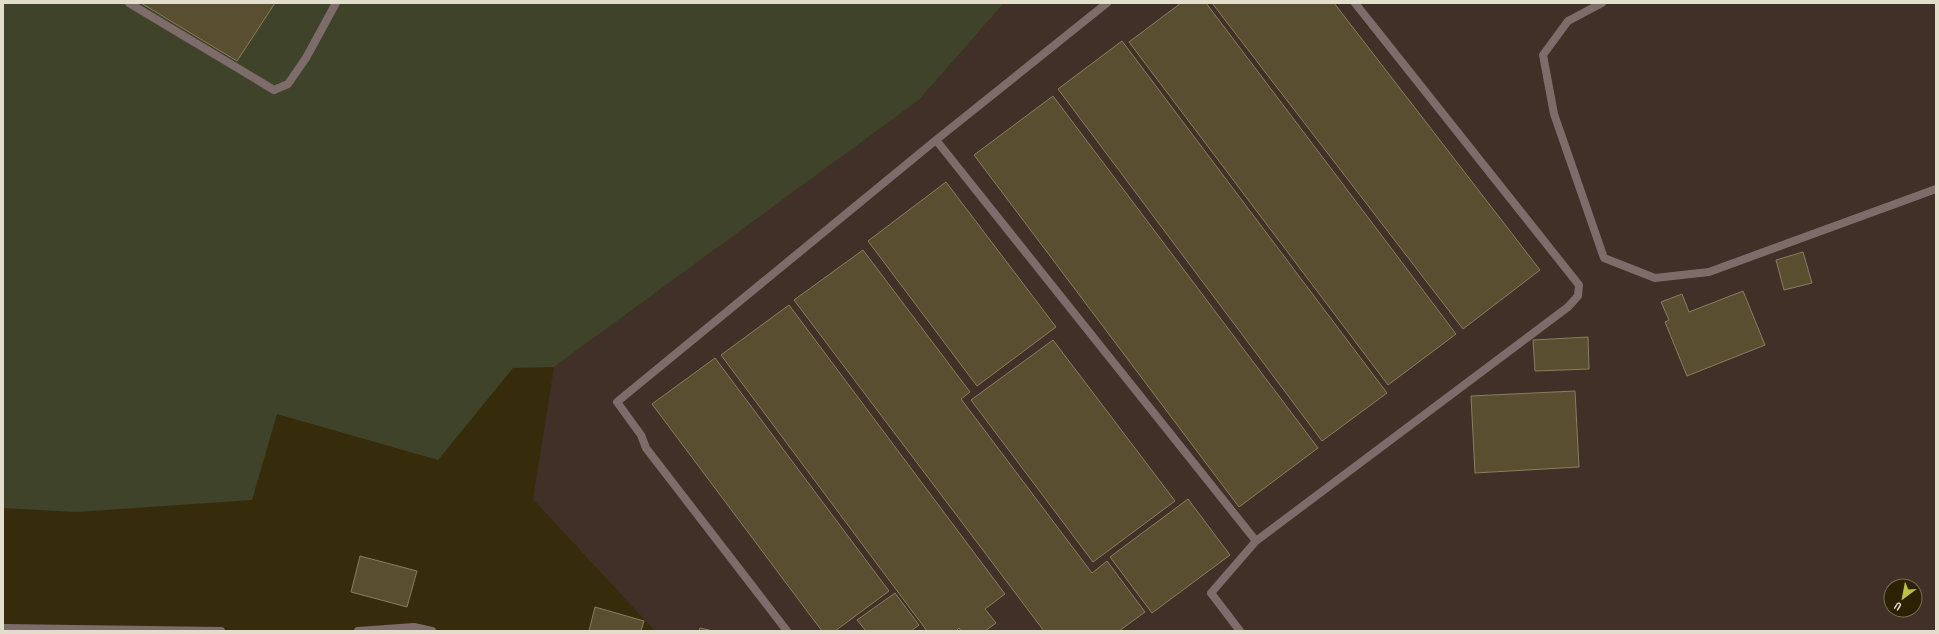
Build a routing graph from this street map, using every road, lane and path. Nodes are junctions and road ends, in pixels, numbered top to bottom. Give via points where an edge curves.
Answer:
1 (130, 3) edge
2 (336, 3) edge
3 (1107, 3) edge
4 (1355, 3) edge
5 (1602, 3) edge
6 (936, 140) junction
7 (1936, 189) edge
8 (1256, 541) junction
9 (3, 628) edge
10 (221, 631) edge
11 (358, 631) edge
12 (432, 631) edge
13 (787, 631) edge
14 (1240, 631) edge

1 - 2 street via 274,90 288,84 306,58
3 - 6 street
4 - 8 street via 1579,285 1578,296 1561,312
5 - 7 street via 1568,21 1543,55 1554,114 1604,258 1655,278 1709,272
6 - 8 street
6 - 13 street via 617,402 641,435 646,448
8 - 14 street via 1211,593
9 - 10 street
11 - 12 street via 414,627

